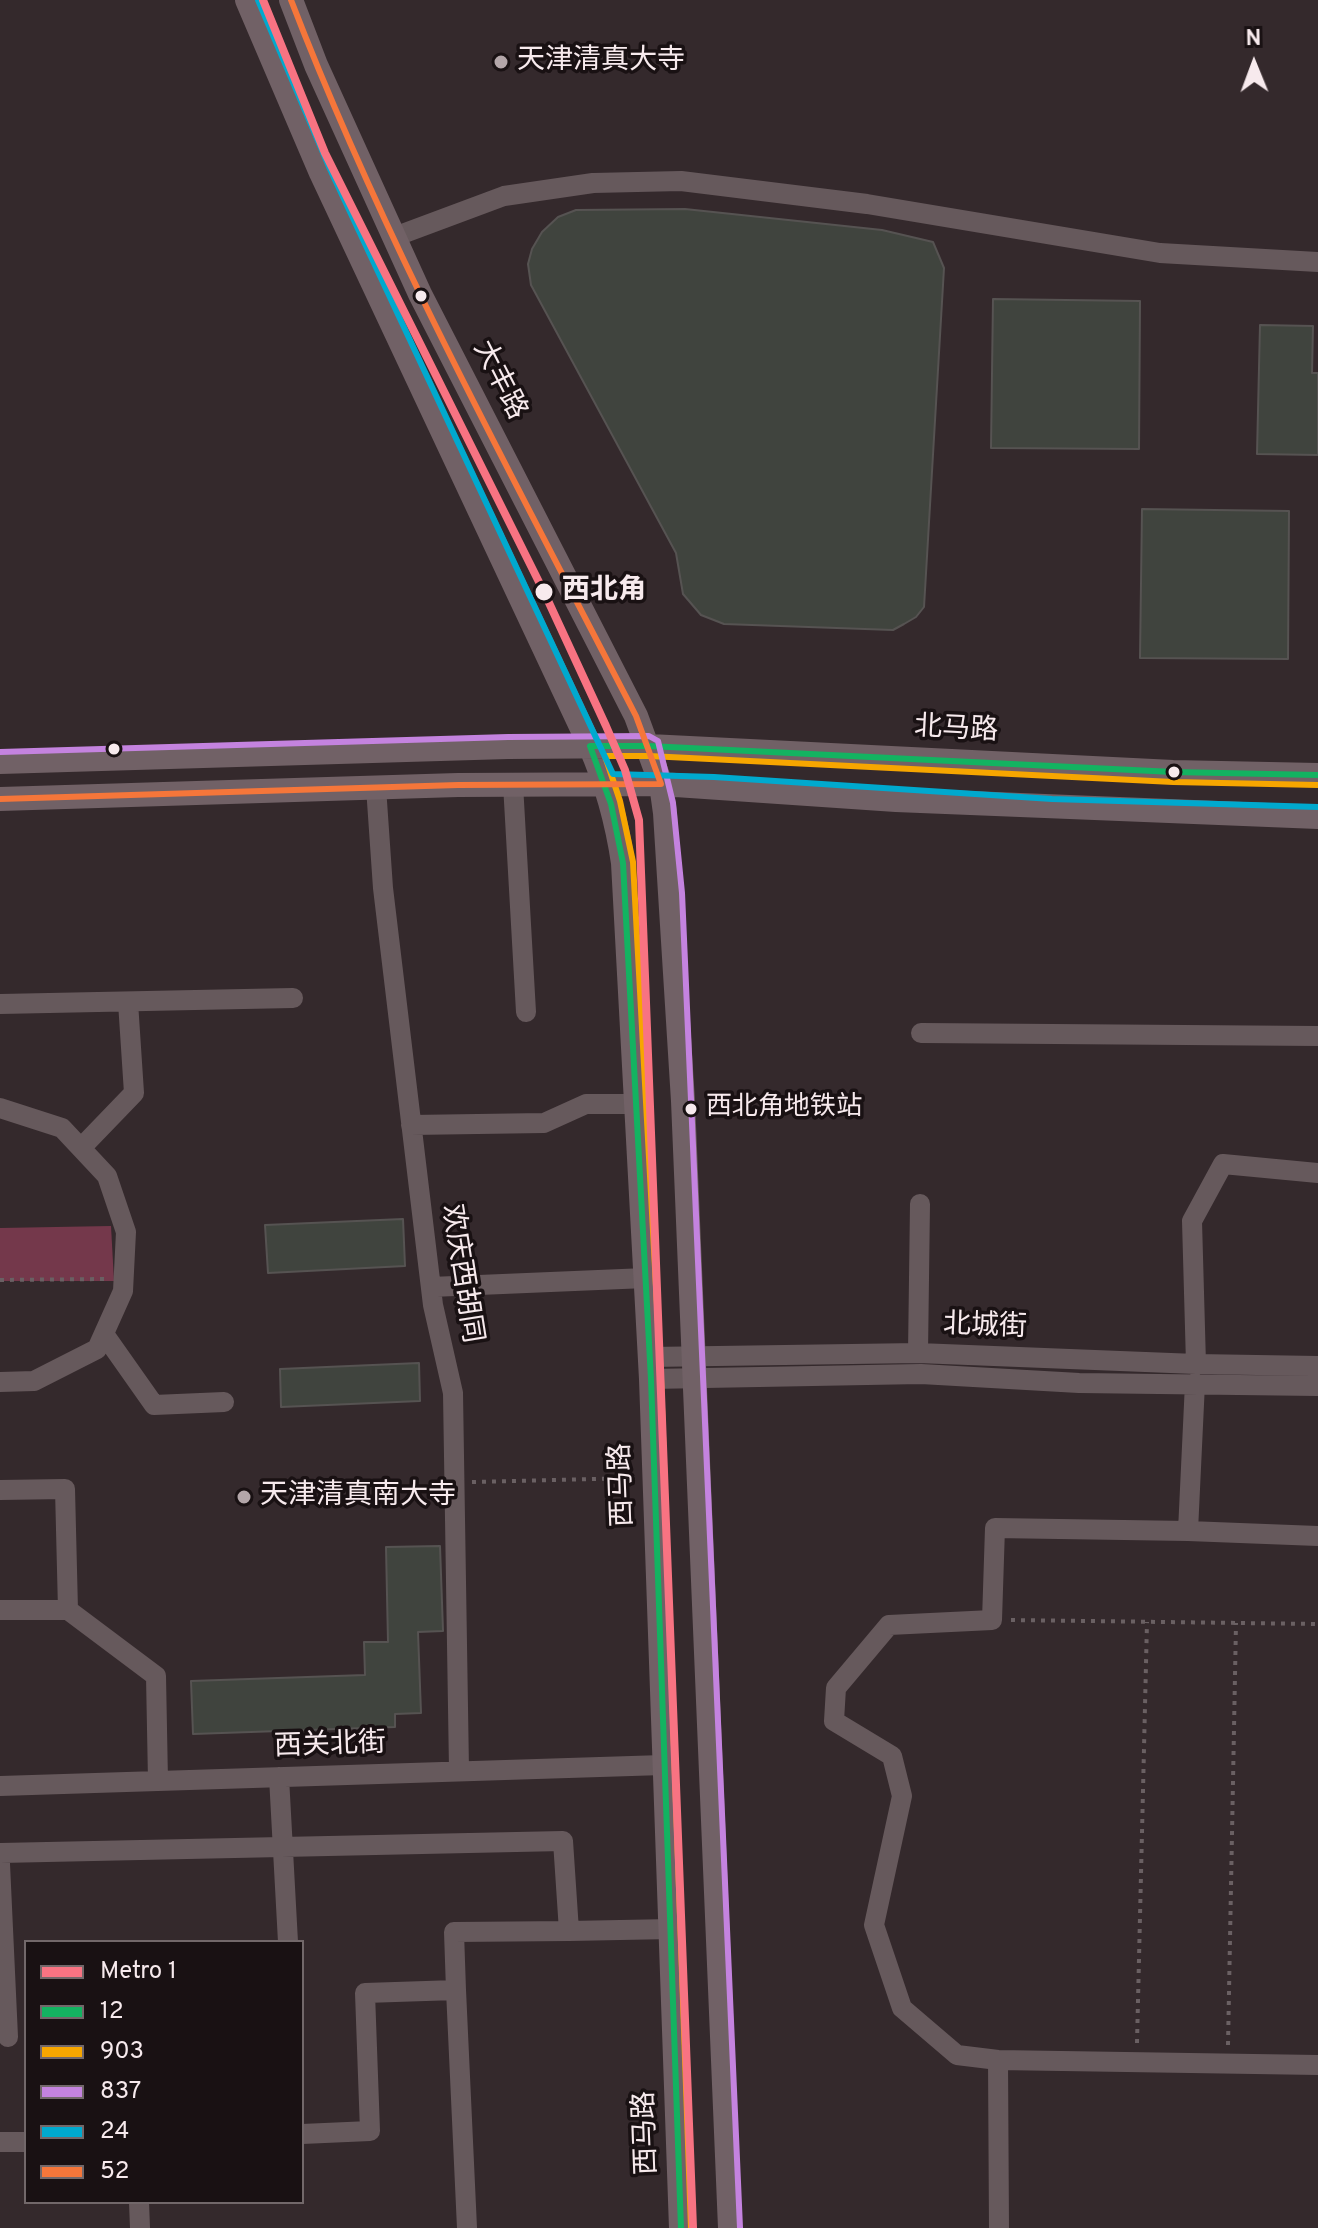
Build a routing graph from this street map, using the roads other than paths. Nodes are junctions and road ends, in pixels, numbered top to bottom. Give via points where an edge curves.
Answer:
1 (247, 0) edge
2 (291, 0) edge
3 (394, 237) junction
4 (1318, 262) edge
5 (590, 746) junction
6 (649, 746) junction
7 (0, 762) edge
8 (1318, 775) edge
9 (513, 784) junction
10 (607, 784) junction
11 (661, 784) junction
12 (376, 787) junction
13 (0, 799) edge
14 (1318, 817) edge
15 (293, 998) dead end
16 (128, 1002) junction
17 (0, 1004) edge
18 (526, 1012) dead end
19 (921, 1033) dead end
20 (1318, 1036) edge
21 (636, 1104) junction
22 (0, 1108) edge
23 (411, 1125) junction
24 (81, 1148) junction
25 (1318, 1173) edge
26 (920, 1204) dead end
27 (646, 1278) junction
28 (431, 1287) junction
29 (104, 1334) junction
30 (918, 1353) junction
31 (1318, 1366) edge
32 (693, 1367) junction
33 (650, 1368) junction
34 (1195, 1374) junction
35 (0, 1382) edge
36 (1318, 1386) edge
37 (224, 1402) dead end
38 (0, 1490) edge
39 (1188, 1531) junction
40 (1318, 1536) edge
41 (0, 1610) edge
42 (68, 1610) junction
43 (663, 1765) junction
44 (459, 1770) junction
45 (279, 1777) junction
46 (158, 1781) junction
47 (0, 1786) edge
48 (283, 1848) junction
49 (0, 1853) edge
50 (0, 1864) edge
51 (672, 1929) junction
52 (569, 1931) junction
53 (288, 1940) edge
54 (456, 1990) junction
55 (11, 2037) edge
56 (998, 2060) junction
57 (1318, 2065) edge
58 (304, 2134) edge
59 (0, 2142) edge
60 (24, 2142) edge
61 (139, 2204) edge
62 (140, 2228) edge
63 (467, 2228) edge
64 (681, 2228) edge
65 (730, 2228) edge
66 (999, 2228) edge

1 - 5 main road via 321,173
2 - 3 main road, 大丰路
3 - 4 street via 504,196 593,183 681,181 867,204 1160,253
3 - 6 main road, 大丰路
5 - 6 main road, 北马路
5 - 7 main road, 北马路
5 - 10 main road, 西马路
6 - 8 main road, 北马路
6 - 11 main road, 大丰路
9 - 10 main road
9 - 12 main road
9 - 18 street
10 - 11 main road
10 - 21 main road, 西马路 via 623,863
11 - 14 main road via 896,800
11 - 32 main road via 678,998
12 - 13 main road
12 - 23 street, 欢庆西胡同
15 - 16 street
16 - 17 street
16 - 24 street via 134,1093
19 - 20 street
21 - 23 street via 586,1104 544,1123
21 - 27 main road, 西马路
22 - 24 street via 62,1128
23 - 28 street, 欢庆西胡同
24 - 29 street via 107,1176 126,1232 123,1291
25 - 34 street via 1223,1164 1192,1221
26 - 30 street
27 - 28 street
27 - 33 main road, 西马路
28 - 44 street, 欢庆西胡同 via 453,1393
29 - 35 street via 97,1349 34,1381
29 - 37 street via 154,1405
30 - 32 street, 北城街
30 - 34 street, 北城街
31 - 34 street, 北城街
32 - 33 street, 北城街
32 - 34 street, 北城街 via 1079,1383
32 - 65 main road
33 - 43 main road, 西马路
34 - 36 street, 北城街
34 - 39 street
38 - 42 street via 65,1489
39 - 40 street
39 - 56 street via 995,1528 992,1620 889,1625 836,1688 834,1721 892,1756 902,1796 874,1925 902,2008 957,2055
41 - 42 street
42 - 46 street via 156,1676
43 - 44 street, 西关北街
43 - 51 main road, 西马路
44 - 45 street, 西关北街
45 - 46 street, 西关北街
45 - 48 street
46 - 47 street, 西关北街
48 - 49 street
48 - 52 street via 563,1841
48 - 53 street
50 - 55 street
51 - 52 street
51 - 64 main road, 西马路
52 - 54 street via 454,1932
54 - 58 street via 365,1993 370,2131
54 - 63 street
56 - 57 street
56 - 66 street
59 - 60 street
61 - 62 street

